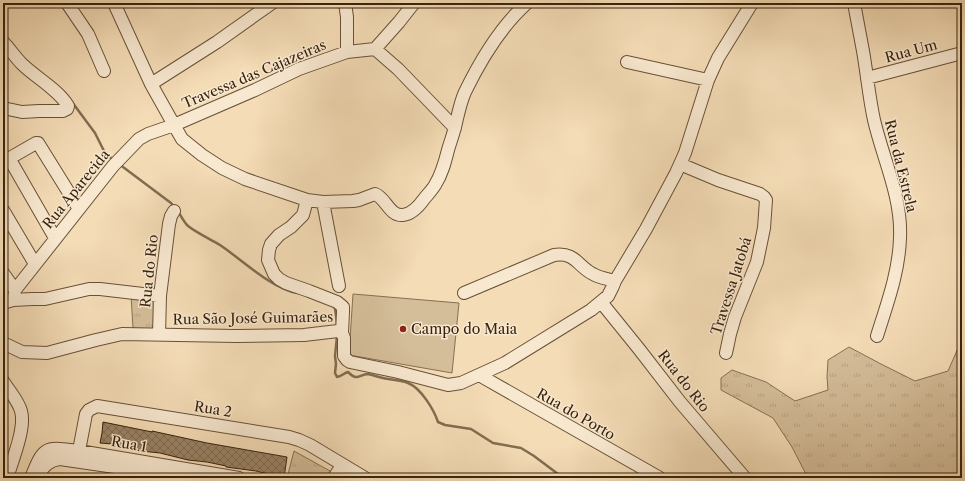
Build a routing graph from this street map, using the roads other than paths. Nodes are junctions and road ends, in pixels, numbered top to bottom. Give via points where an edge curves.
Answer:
1 (67, 3) edge
2 (114, 3) edge
3 (272, 3) edge
4 (344, 3) edge
5 (414, 3) edge
6 (527, 3) edge
7 (752, 3) edge
8 (854, 3) edge
9 (3, 42) edge
10 (375, 49) junction
11 (347, 52) junction
12 (962, 53) edge
13 (627, 62) dead end
14 (104, 71) dead end
15 (867, 78) junction
16 (708, 80) junction
17 (151, 84) junction
18 (3, 108) edge
19 (174, 125) junction
20 (455, 128) junction
21 (6, 160) edge
22 (680, 164) junction
23 (307, 200) junction
24 (322, 202) junction
25 (79, 209) junction
26 (3, 210) edge
27 (174, 211) dead end
28 (55, 238) junction
29 (35, 264) junction
30 (3, 272) edge
31 (615, 281) junction
32 (339, 286) dead end
33 (464, 293) dead end
34 (160, 296) junction
35 (10, 298) edge
36 (601, 302) junction
37 (337, 332) junction
38 (159, 335) junction
39 (877, 336) dead end
40 (3, 343) edge
41 (726, 353) dead end
42 (478, 375) junction
43 (3, 382) edge
44 (78, 456) junction
45 (342, 465) junction
46 (7, 478) edge
47 (31, 478) edge
48 (35, 478) edge
49 (190, 478) edge
50 (239, 478) edge
51 (334, 478) edge
52 (364, 478) edge
53 (660, 478) edge
54 (744, 478) edge

1 - 14 street via 88,34
2 - 17 street
3 - 17 street
4 - 11 street, Travessa das Cajazeiras via 347,17
5 - 10 street
6 - 20 street via 495,38 477,68 464,94
7 - 16 street, Rua São José Guimarães via 718,58
8 - 15 street, Rua da Estrela
9 - 18 street via 20,62 46,83 68,106 63,111 54,112 22,112
10 - 11 street, Travessa das Cajazeiras
10 - 20 street
11 - 19 street, Travessa das Cajazeiras via 299,70
12 - 15 street, Rua Um
13 - 16 street
15 - 39 street, Rua da Estrela via 878,136 899,206 900,222 897,270
16 - 22 street, Rua São José Guimarães
17 - 19 street
19 - 23 street via 182,139 222,168 245,179
19 - 25 street, Rua Aparecida via 138,139
20 - 24 street via 442,172 410,213 398,215 374,194 359,200
21 - 25 street via 36,143 39,144
21 - 28 street
22 - 31 street, Rua São José Guimarães
22 - 41 street, Travessa Jatobá via 760,194 766,200 764,228 757,262 734,317
23 - 24 street
23 - 37 street via 303,215 271,244 268,260 274,274 286,284 341,304 343,312
24 - 32 street
25 - 28 street, Rua Aparecida
26 - 29 street
27 - 34 street, Rua do Rio via 169,224
28 - 29 street, Rua Aparecida
29 - 35 street, Rua Aparecida
30 - 35 street
31 - 33 street via 593,274 575,259 561,254
31 - 36 street, Rua São José Guimarães via 608,296
34 - 35 street via 94,289 45,299
34 - 38 street, Rua do Rio
36 - 42 street, Rua São José Guimarães via 505,363
36 - 54 street, Rua do Rio
37 - 38 street, Rua São José Guimarães via 304,335
37 - 42 street, Rua São José Guimarães via 344,338 344,356 350,362 448,385 461,383
38 - 40 street, Rua São José Guimarães via 122,334 47,353 22,352
42 - 53 street, Rua do Porto
43 - 46 street via 17,402 22,420 20,437
44 - 45 street, Rua 2 via 86,414 98,406 288,437 310,445
44 - 47 street, Rua 1 via 54,448 46,451 38,460
44 - 48 street, Rua 1 via 54,460 45,465
44 - 49 street, Rua 1
44 - 50 street, Rua 1
45 - 51 street
45 - 52 street, Rua 2

